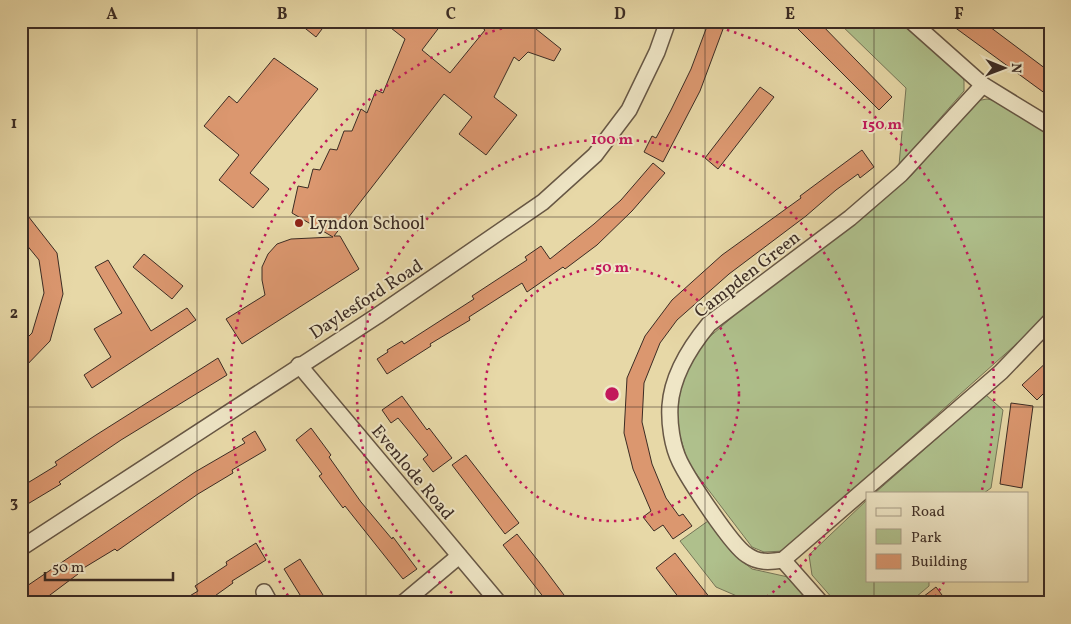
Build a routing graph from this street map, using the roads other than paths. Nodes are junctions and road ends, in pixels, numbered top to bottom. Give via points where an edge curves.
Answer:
1 (668, 21) edge
2 (911, 21) edge
3 (983, 85) junction
4 (1050, 126) edge
5 (1050, 321) edge
6 (299, 365) junction
7 (21, 548) edge
8 (459, 556) junction
9 (783, 560) junction
10 (403, 603) edge
11 (499, 603) edge
12 (821, 603) edge

1 - 6 street, Daylesford Road via 629,110 595,155 543,202 377,316
2 - 3 street
3 - 4 street
3 - 9 street, Campden Green via 901,174 850,218 709,324 696,340 676,378 670,408 672,435 679,461 722,527 746,555 765,563
5 - 9 street via 1001,372
6 - 7 street, Daylesford Road
6 - 8 street, Evenlode Road
8 - 10 street
8 - 11 street, Evenlode Road
9 - 12 street

